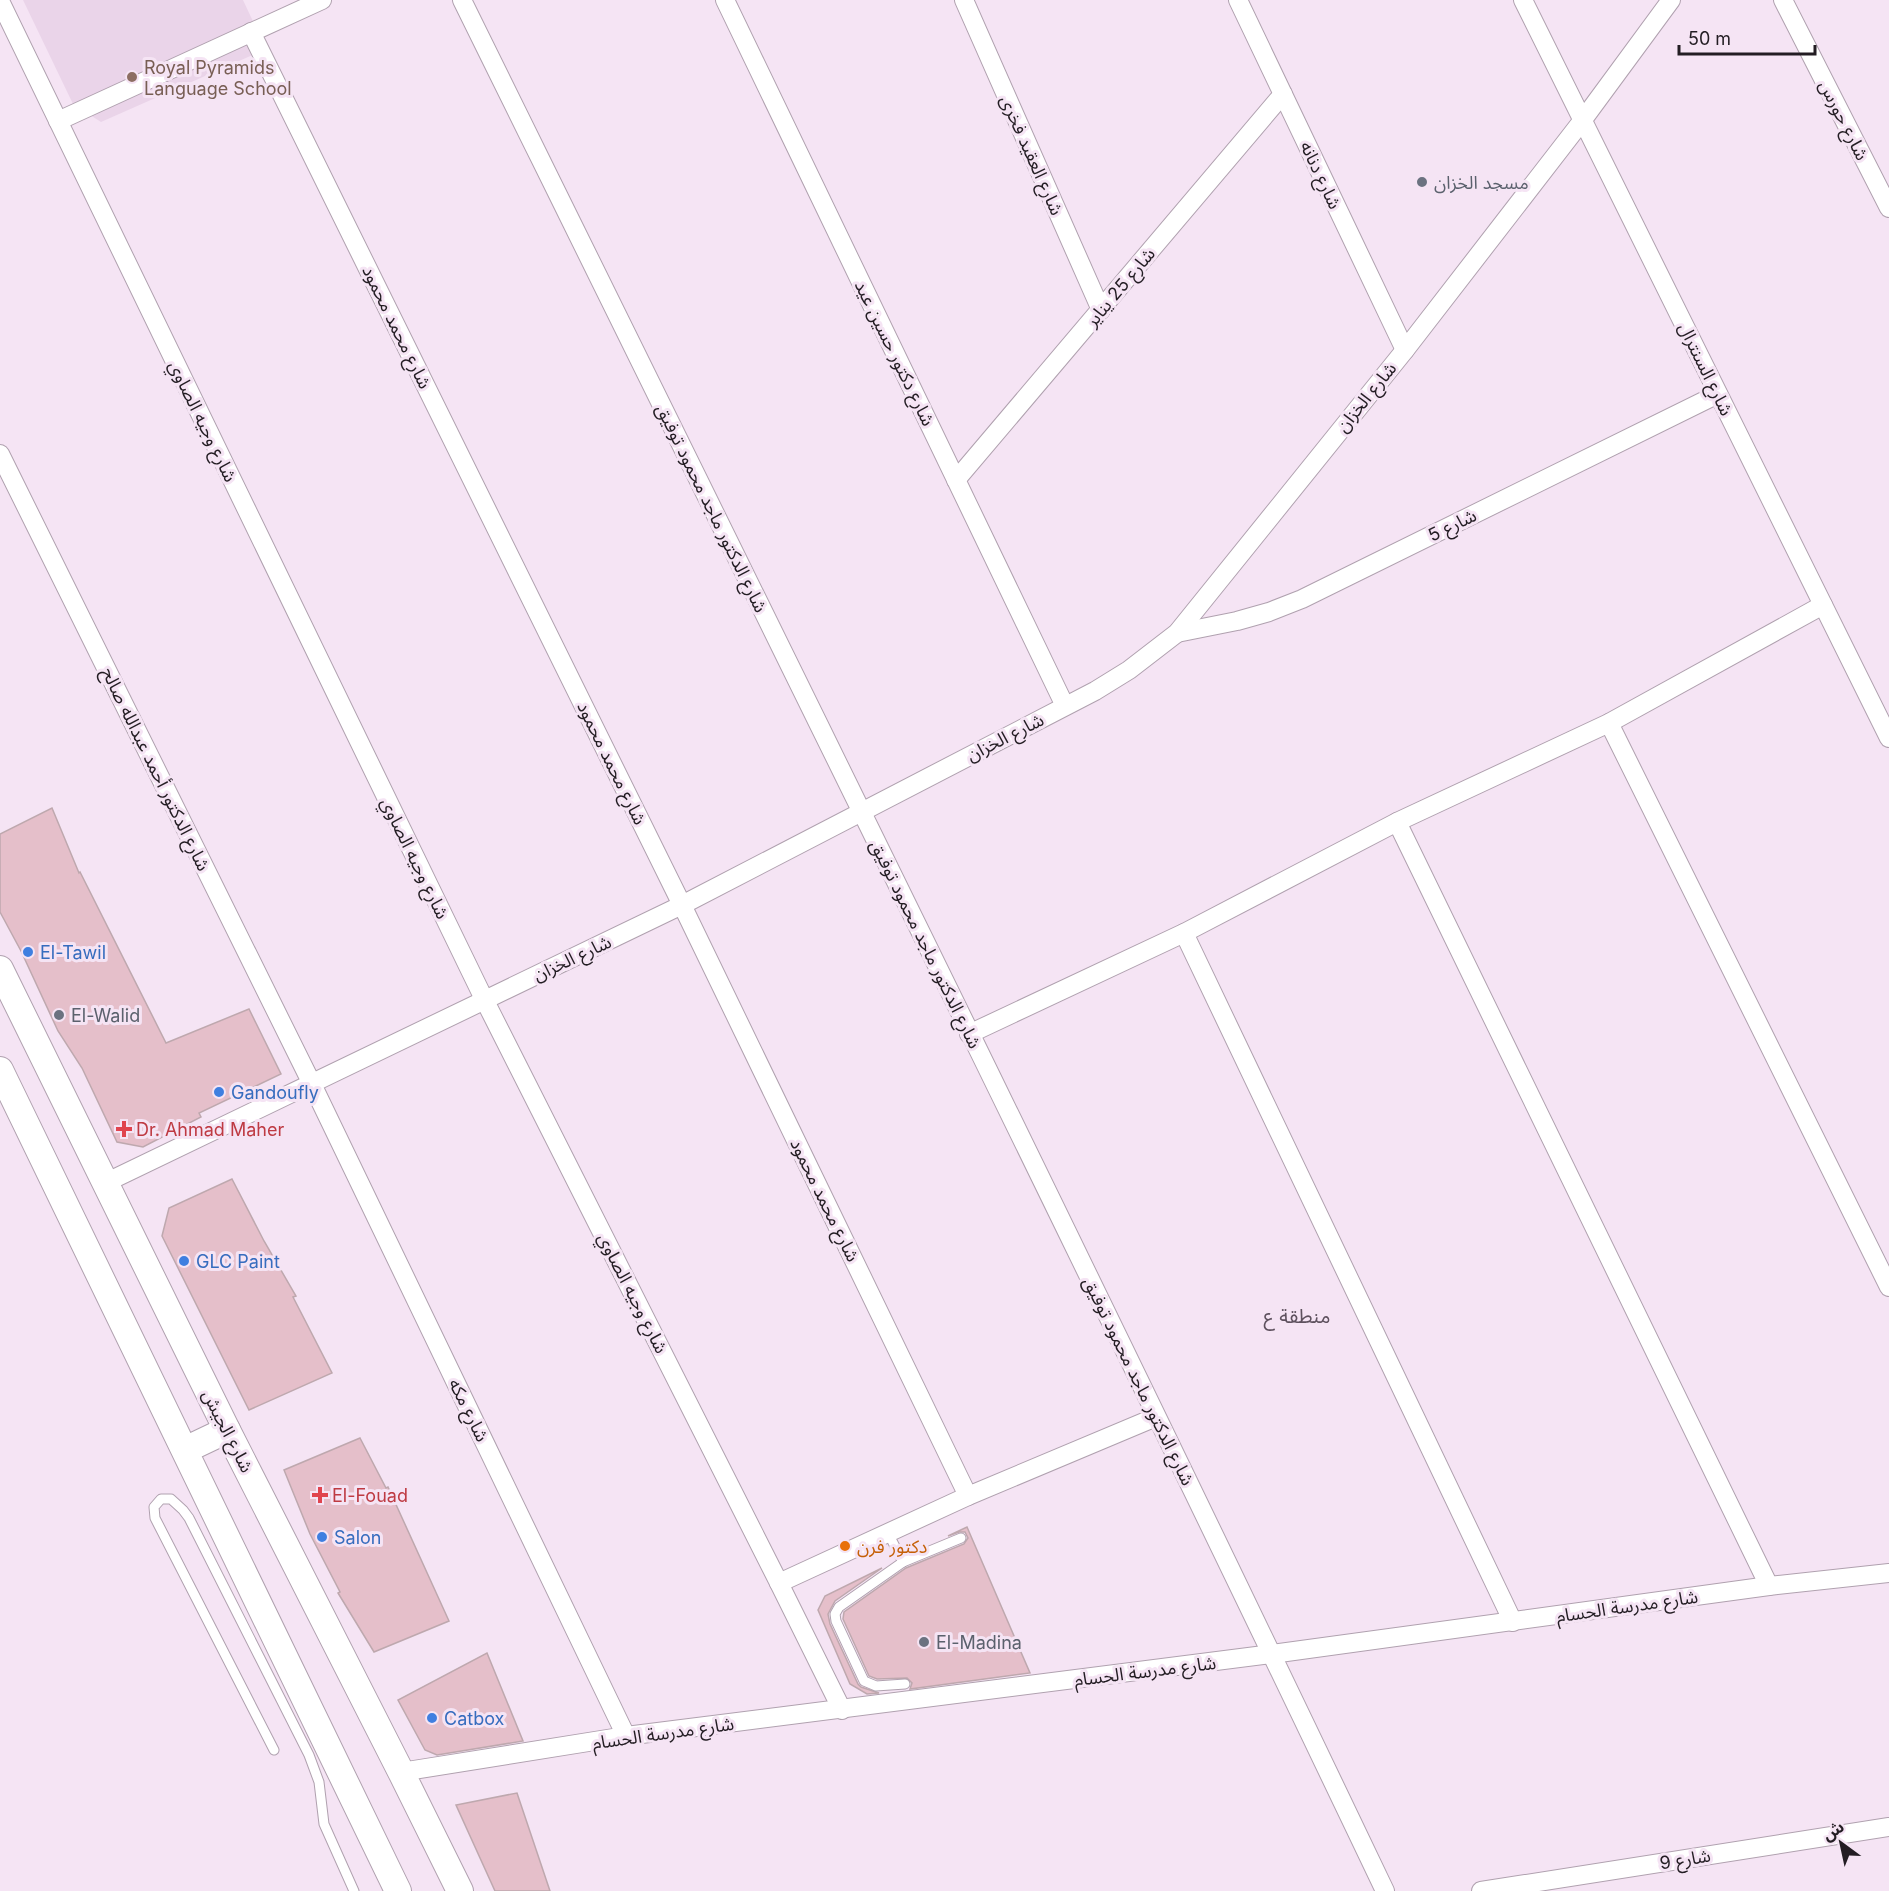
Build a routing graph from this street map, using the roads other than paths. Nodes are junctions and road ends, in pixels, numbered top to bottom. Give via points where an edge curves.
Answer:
1 (322, 0) edge
2 (462, 0) edge
3 (725, 0) edge
4 (964, 0) edge
5 (1238, 0) edge
6 (1523, 0) edge
7 (1671, 0) edge
8 (1783, 0) edge
9 (0, 1) edge
10 (251, 32) junction
11 (1283, 94) junction
12 (58, 121) junction
13 (1582, 121) junction
14 (1889, 208) edge
15 (1101, 309) junction
16 (1405, 350) junction
17 (1718, 394) junction
18 (0, 454) edge
19 (956, 480) junction
20 (1823, 605) junction
21 (1177, 633) junction
22 (1065, 706) junction
23 (1609, 723) junction
24 (1889, 738) edge
25 (862, 812) junction
26 (1397, 822) junction
27 (682, 905) junction
28 (1184, 933) junction
29 (0, 969) edge
30 (484, 999) junction
31 (969, 1034) junction
32 (0, 1070) edge
33 (312, 1084) junction
34 (105, 1183) junction
35 (1889, 1287) edge
36 (1156, 1417) junction
37 (227, 1430) junction
38 (185, 1450) junction
39 (968, 1496) junction
40 (201, 1513) junction
41 (888, 1533) junction
42 (961, 1538) dead end
43 (903, 1562) junction
44 (1889, 1573) edge
45 (779, 1583) junction
46 (1769, 1586) junction
47 (1513, 1622) junction
48 (1272, 1654) junction
49 (868, 1684) junction
50 (905, 1684) dead end
51 (862, 1707) junction
52 (842, 1710) junction
53 (626, 1736) junction
54 (274, 1750) dead end
55 (401, 1772) junction
56 (1889, 1827) edge
57 (354, 1891) edge
58 (398, 1891) edge
59 (460, 1891) edge
60 (1385, 1891) edge
61 (1481, 1891) edge

1 - 10 street
2 - 25 street, شارع الدكتور ماجد محمود توفيق
3 - 19 street, شارع دكتور حسين عيد
4 - 15 street, شارع العقيد فخرى
5 - 11 street, شارع دنانه
6 - 13 street, شارع السنترال
7 - 13 street, شارع الخزان
8 - 14 street, شارع حورس
9 - 12 street, شارع وجيه الصاوي
10 - 12 street
10 - 27 street, شارع محمد محمود
11 - 15 street, شارع 25 يناير
11 - 16 street, شارع دنانه
12 - 30 street, شارع وجيه الصاوي
13 - 16 street, شارع الخزان
13 - 17 street, شارع السنترال
15 - 19 street, شارع 25 يناير
16 - 21 street, شارع الخزان
17 - 20 street, شارع السنترال
17 - 21 street, شارع 5 via 1302,599 1237,621
18 - 33 street, شارع الدكتور أحمد عبدالله صالح
19 - 22 street, شارع دكتور حسين عيد
20 - 23 street
20 - 24 street, شارع السنترال
21 - 22 street, شارع الخزان via 1129,670
22 - 25 street, شارع الخزان
23 - 26 street
23 - 35 street
25 - 27 street, شارع الخزان
25 - 31 street, شارع الدكتور ماجد محمود توفيق
26 - 28 street
26 - 46 street
27 - 30 street, شارع الخزان
27 - 39 street, شارع محمد محمود
28 - 31 street
28 - 47 street
29 - 34 street, شارع الجيش
30 - 33 street, شارع الخزان
30 - 45 street, شارع وجيه الصاوي
31 - 36 street, شارع الدكتور ماجد محمود توفيق
32 - 38 street
33 - 34 street, شارع الخزان
33 - 53 street, شارع مكه
34 - 37 street, شارع الجيش
36 - 39 street
36 - 48 street, شارع الدكتور ماجد محمود توفيق
37 - 38 street
37 - 55 street, شارع الجيش
38 - 40 street
39 - 41 street
40 - 54 lane via 171,1499 161,1499 154,1507 155,1518
40 - 57 lane via 309,1755 319,1782 324,1824
40 - 58 street
41 - 43 lane
41 - 45 street
42 - 43 lane
43 - 49 lane via 839,1607 835,1614 857,1668
44 - 46 street, شارع مدرسة الحسام
45 - 52 street, شارع وجيه الصاوي
46 - 47 street, شارع مدرسة الحسام
47 - 48 street, شارع مدرسة الحسام
48 - 51 street, شارع مدرسة الحسام
48 - 60 street, شارع الدكتور ماجد محمود توفيق
49 - 50 lane
49 - 51 lane
51 - 52 street, شارع مدرسة الحسام
52 - 53 street, شارع مدرسة الحسام
53 - 55 street, شارع مدرسة الحسام
55 - 59 street, شارع الجيش
56 - 61 street, شارع 9

